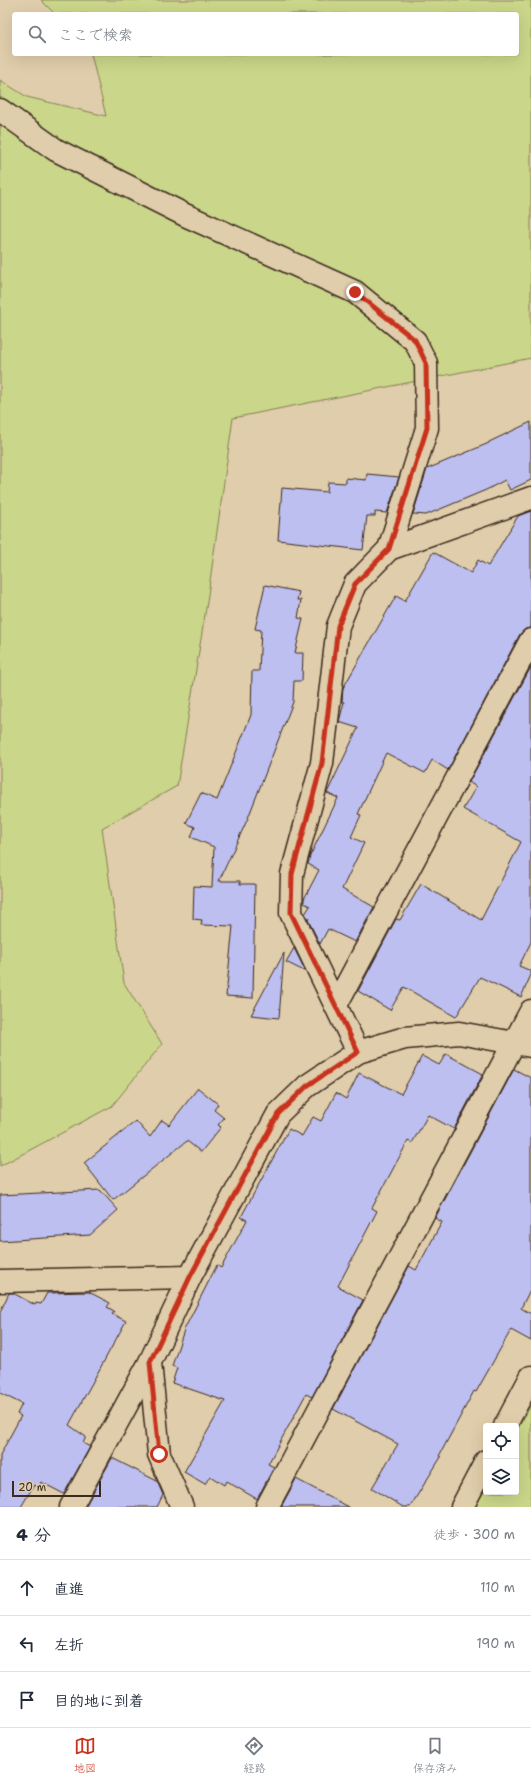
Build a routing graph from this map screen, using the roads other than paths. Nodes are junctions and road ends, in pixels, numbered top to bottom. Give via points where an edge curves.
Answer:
1 (0, 110) edge
2 (531, 498) edge
3 (389, 549) junction
4 (531, 640) edge
5 (336, 1005) junction
6 (531, 1011) edge
7 (523, 1044) edge
8 (358, 1052) junction
9 (190, 1277) junction
10 (0, 1281) edge
11 (150, 1362) junction
12 (531, 1377) edge
13 (507, 1423) edge
14 (483, 1468) edge
15 (71, 1507) edge
16 (182, 1507) edge
17 (267, 1507) edge
18 (462, 1507) edge

1 - 3 street via 56,150 185,215 355,292 415,340 426,363 427,428
2 - 3 street
3 - 5 street via 355,584 338,626 322,763 292,874 291,913
4 - 5 street
5 - 8 street
6 - 7 street
7 - 8 street via 460,1034 405,1038
7 - 17 street
8 - 9 street via 307,1086 278,1114
9 - 10 street
9 - 11 street
11 - 15 street
11 - 16 street via 159,1454
12 - 13 street
14 - 18 street

